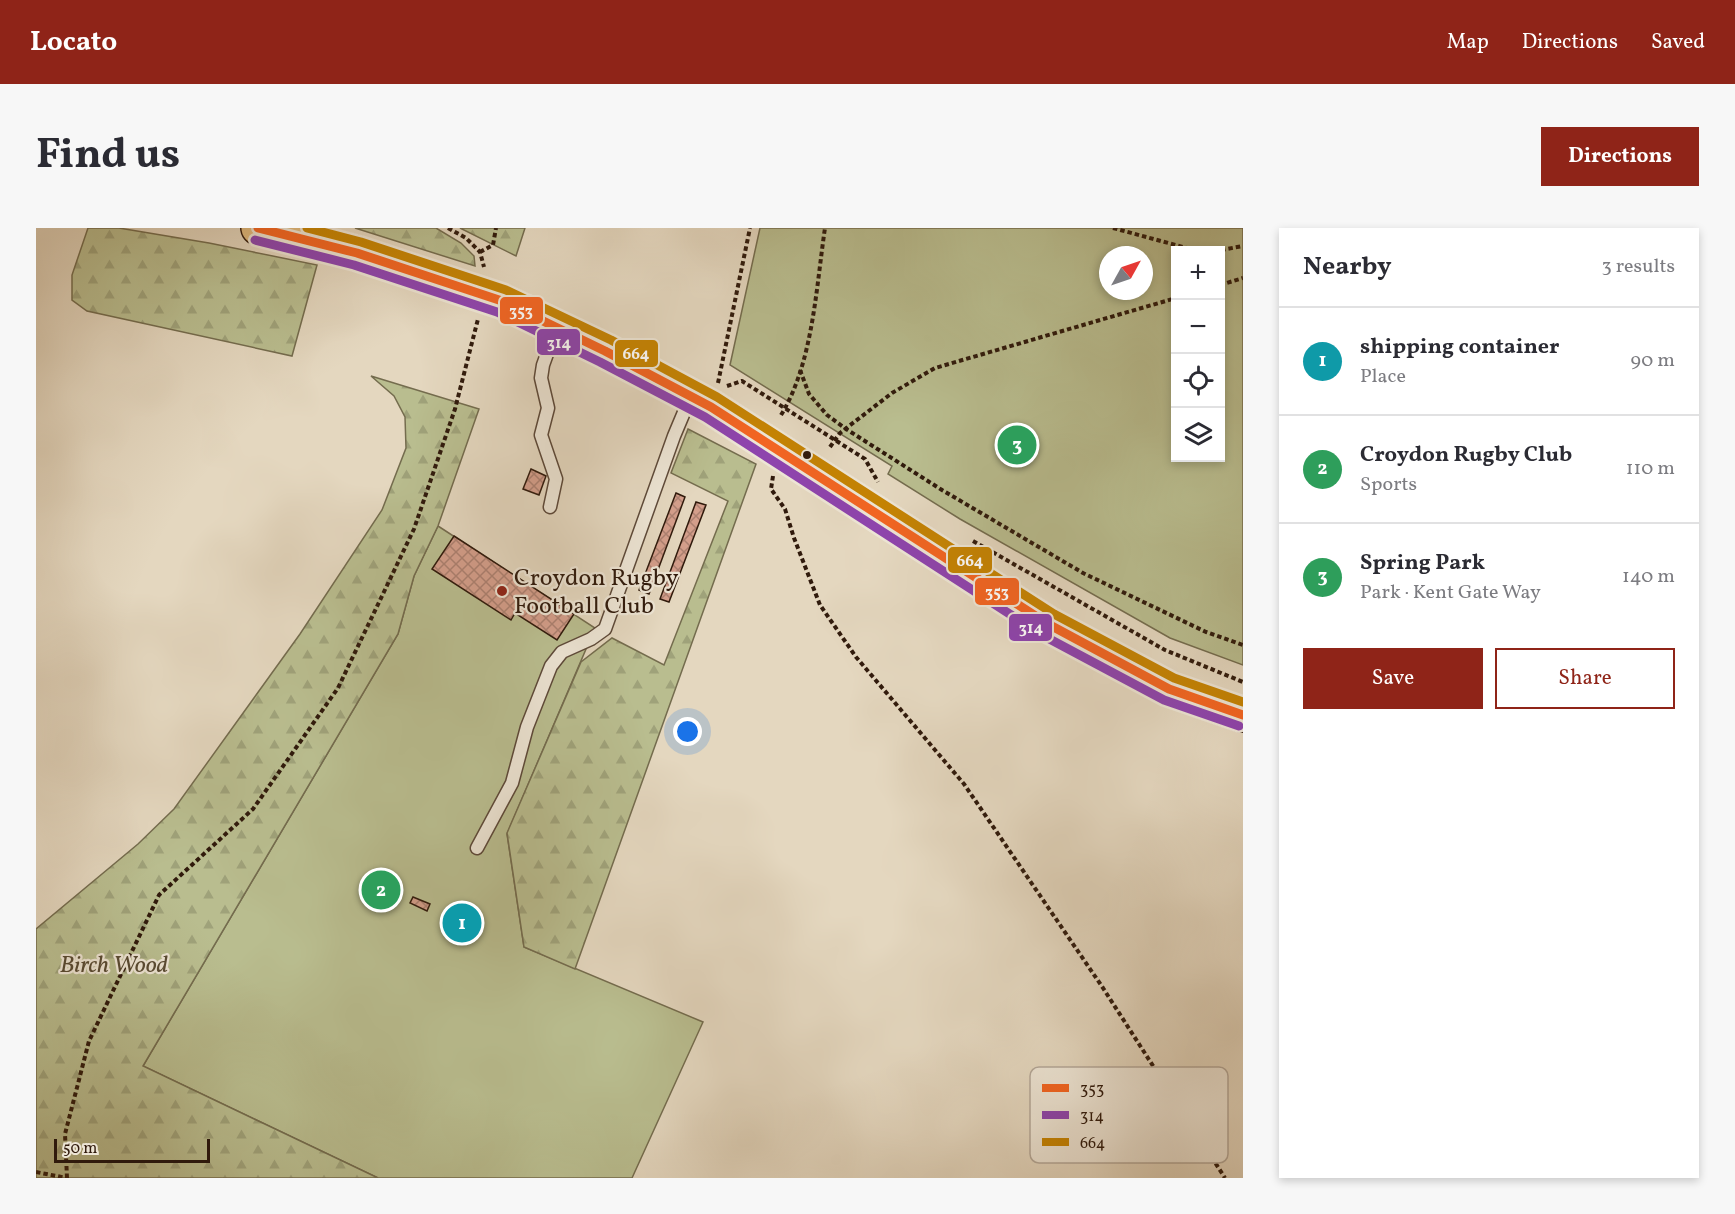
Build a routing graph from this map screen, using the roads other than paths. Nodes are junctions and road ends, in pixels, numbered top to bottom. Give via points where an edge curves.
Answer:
1 (258, 228) edge
2 (556, 328) junction
3 (701, 402) junction
4 (550, 507) dead end
5 (1243, 715) edge
6 (477, 848) dead end

1 - 2 main road via 357,253 502,301
2 - 3 main road
2 - 4 lane via 541,378 548,408 541,435 556,479
3 - 5 main road via 1048,624 1169,689
3 - 6 lane via 674,436 605,629 562,652 551,666 527,728 512,783

